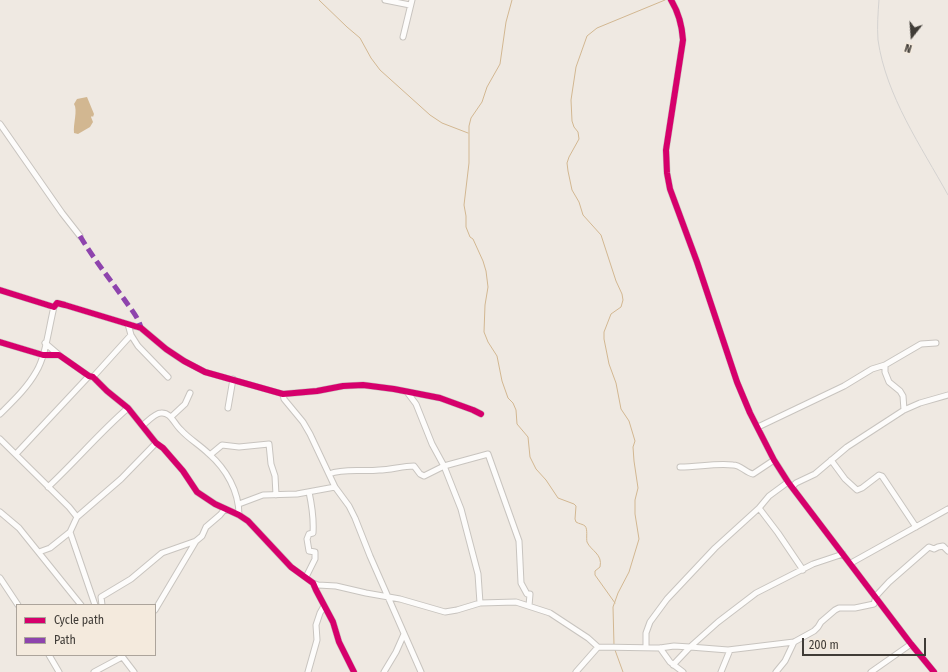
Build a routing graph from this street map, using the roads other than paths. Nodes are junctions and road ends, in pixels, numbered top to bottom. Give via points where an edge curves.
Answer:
1 (386, 0) edge
2 (671, 1) edge
3 (411, 3) edge
4 (403, 37) dead end
5 (0, 124) edge
6 (80, 236) dead end
7 (0, 290) edge
8 (54, 307) junction
9 (128, 324) junction
10 (130, 335) junction
11 (0, 342) edge
12 (45, 343) junction
13 (936, 343) dead end
14 (42, 355) junction
15 (59, 355) junction
16 (885, 365) junction
17 (91, 376) junction
18 (168, 377) dead end
19 (233, 379) junction
20 (407, 392) junction
21 (190, 394) dead end
22 (283, 394) junction
23 (948, 395) edge
24 (128, 408) junction
25 (228, 408) dead end
26 (904, 410) junction
27 (0, 414) edge
28 (481, 414) dead end
29 (171, 417) junction
30 (143, 425) junction
31 (758, 427) junction
32 (0, 439) edge
33 (156, 443) junction
34 (16, 454) junction
35 (210, 455) junction
36 (774, 460) junction
37 (831, 460) junction
38 (444, 466) junction
39 (680, 467) dead end
40 (328, 474) junction
41 (788, 482) junction
42 (48, 486) junction
43 (335, 487) junction
44 (792, 487) junction
45 (309, 492) junction
46 (276, 495) junction
47 (239, 504) junction
48 (759, 508) junction
49 (225, 509) junction
50 (948, 509) edge
51 (0, 512) edge
52 (239, 515) junction
53 (77, 517) junction
54 (916, 527) junction
55 (70, 532) junction
56 (196, 541) junction
57 (948, 551) edge
58 (39, 552) junction
59 (843, 554) junction
60 (851, 563) junction
61 (802, 570) junction
62 (306, 577) junction
63 (0, 578) edge
64 (313, 583) junction
65 (876, 596) junction
66 (388, 598) junction
67 (480, 603) junction
68 (17, 604) edge
69 (80, 604) edge
70 (95, 604) edge
71 (102, 604) edge
72 (324, 606) junction
73 (529, 606) junction
74 (156, 608) edge
75 (404, 634) junction
76 (794, 642) junction
77 (911, 644) junction
78 (598, 647) junction
79 (646, 647) junction
80 (690, 647) junction
81 (660, 648) junction
82 (730, 650) junction
83 (50, 656) edge
84 (122, 656) edge
85 (673, 665) junction
86 (59, 672) edge
87 (94, 672) edge
88 (134, 672) edge
89 (308, 672) edge
90 (354, 672) edge
91 (384, 672) edge
92 (421, 672) edge
93 (576, 672) edge
94 (683, 672) edge
95 (721, 672) edge
96 (776, 672) edge
97 (871, 672) edge
98 (934, 672) edge

1 - 3 street
2 - 31 street via 679,15 683,40 666,150 667,173 737,382
3 - 4 street
5 - 6 street
7 - 8 street
8 - 9 street via 57,303 66,305
8 - 12 street
9 - 10 street
9 - 19 street via 141,328 166,349 205,372
10 - 17 street
10 - 18 street
11 - 14 street
12 - 14 street
12 - 15 street
13 - 16 street via 921,344
14 - 15 street
14 - 27 street via 37,372
15 - 17 street
16 - 26 street via 889,382 903,396
16 - 31 street via 872,369 844,386
17 - 24 street
17 - 34 street
19 - 22 street
19 - 25 street
20 - 22 street via 353,385
20 - 28 street via 440,398
20 - 38 street via 416,404
21 - 29 street via 185,404
22 - 40 street via 310,434
23 - 26 street
24 - 30 street
24 - 42 street
26 - 37 street
29 - 30 street via 157,414
29 - 35 street via 179,428
30 - 33 street
31 - 36 street
32 - 34 street
33 - 49 street via 183,471 197,492
33 - 53 street via 121,479
34 - 42 street
35 - 46 street via 222,445 238,447 269,444
35 - 47 street via 231,481
36 - 39 street via 753,474 732,464
36 - 41 street
37 - 44 street via 815,474
37 - 54 street via 857,490 879,475 882,476
38 - 40 street via 424,476 414,466
38 - 67 street via 461,509 475,559
38 - 73 street via 488,454 520,540 521,583 530,594
40 - 43 street
41 - 44 street
41 - 48 street via 769,496
42 - 53 street
43 - 45 street
43 - 66 street via 355,518
44 - 59 street
45 - 46 street
45 - 62 street via 314,520 312,533 306,539 309,551 315,552 315,559
46 - 47 street via 263,495
47 - 52 street
48 - 61 street
48 - 79 street via 715,548 667,599 650,622 646,633
49 - 52 street
49 - 56 street
50 - 54 street
51 - 58 street via 19,528
52 - 62 street via 257,529 291,567
53 - 55 street
54 - 60 street
55 - 58 street via 50,548
55 - 70 street
56 - 71 street via 162,553 131,579 101,596
56 - 74 street
57 - 65 street via 943,546 934,549 929,547
58 - 69 street
59 - 60 street
59 - 61 street
60 - 65 street
61 - 80 street via 756,594
62 - 64 street
63 - 68 street
64 - 66 street
64 - 72 street
65 - 76 street via 874,604 835,610 814,631
65 - 77 street
66 - 67 street via 445,612
66 - 75 street
67 - 73 street via 516,602
72 - 89 street via 316,625 317,640
72 - 90 street
73 - 78 street via 550,613
75 - 91 street
75 - 92 street
76 - 82 street
76 - 96 street via 785,661
77 - 97 street
77 - 98 street
78 - 79 street
78 - 93 street
79 - 81 street
80 - 81 street
80 - 82 street
80 - 85 street
81 - 85 street
82 - 95 street
83 - 86 street
84 - 87 street
84 - 88 street
85 - 94 street

